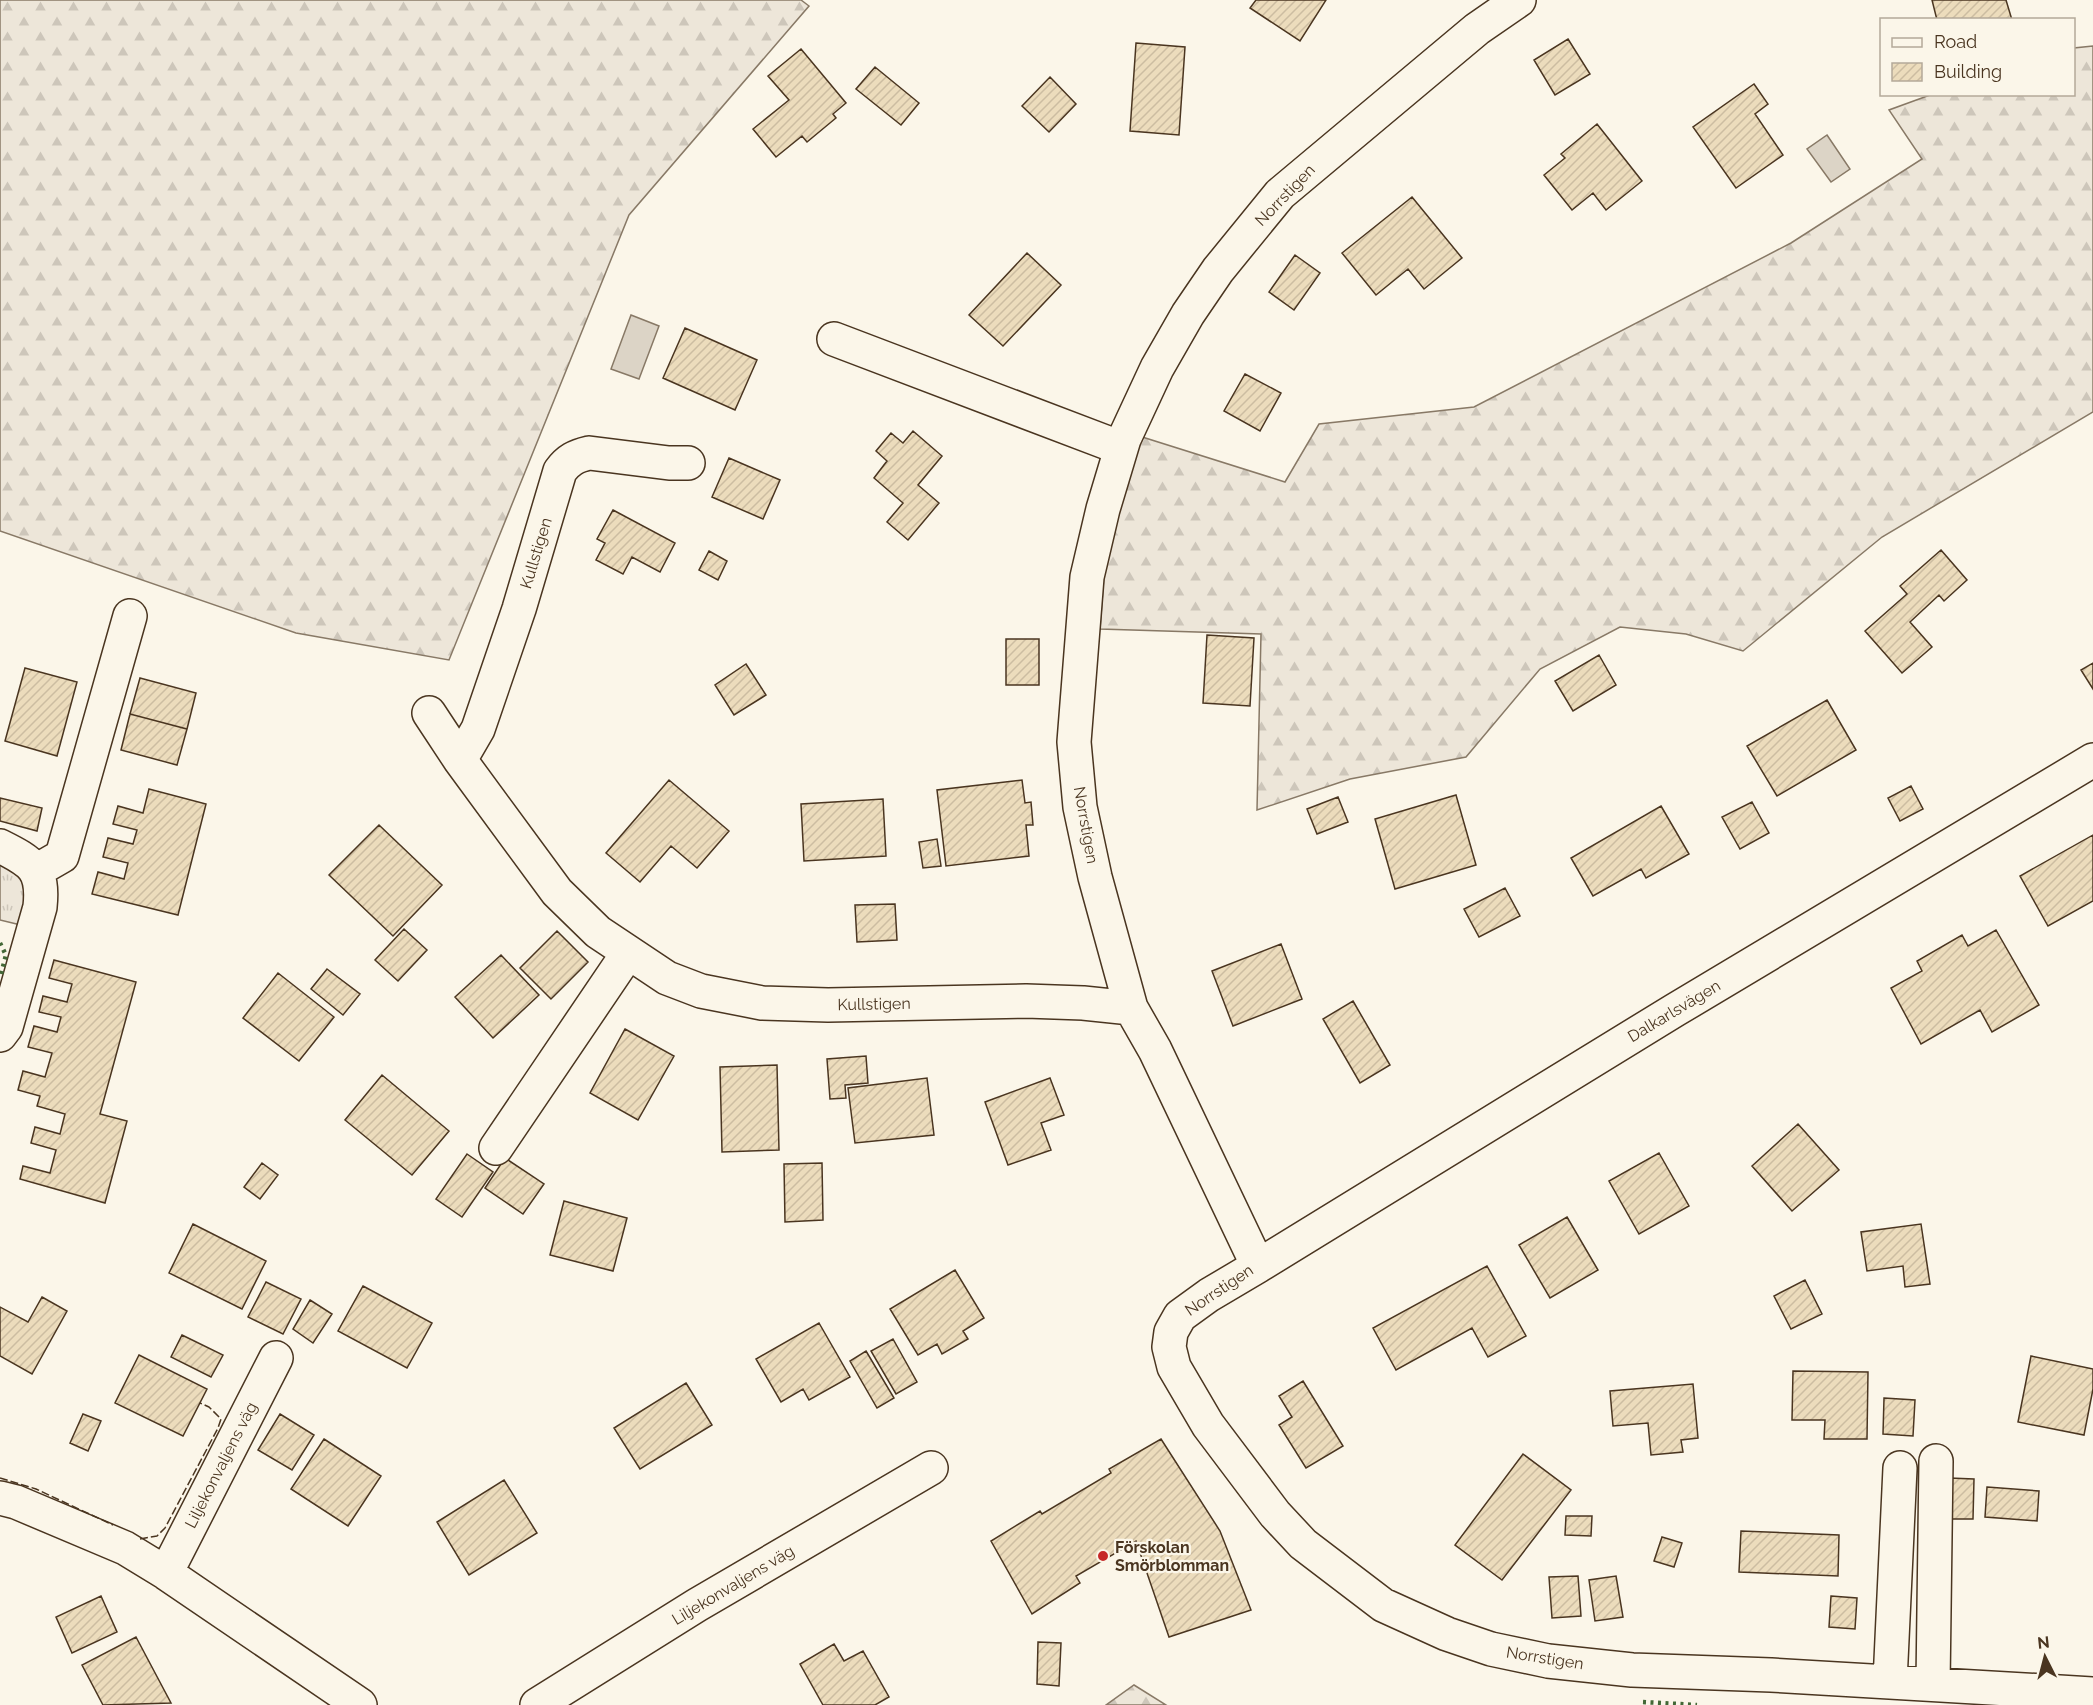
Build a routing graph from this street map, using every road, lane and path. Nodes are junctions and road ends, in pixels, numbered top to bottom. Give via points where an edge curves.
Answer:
1 (1519, 0) edge
2 (834, 339) dead end
3 (1121, 448) junction
4 (688, 463) dead end
5 (130, 616) dead end
6 (429, 712) dead end
7 (460, 760) junction
8 (2093, 760) edge
9 (0, 846) edge
10 (36, 871) junction
11 (628, 952) junction
12 (1131, 1008) junction
13 (0, 1035) edge
14 (496, 1148) dead end
15 (1258, 1266) junction
16 (276, 1358) dead end
17 (1936, 1461) dead end
18 (931, 1468) dead end
19 (1900, 1468) dead end
20 (0, 1498) edge
21 (166, 1572) junction
22 (1890, 1682) junction
23 (1933, 1684) junction
24 (2093, 1694) edge
25 (360, 1705) edge
26 (537, 1705) edge

1 - 3 street, Norrstigen via 1477,29 1281,194 1218,270 1188,314 1157,368
2 - 3 street
3 - 12 street, Norrstigen via 1088,577 1074,742 1080,807
4 - 7 street, Kullstigen via 589,453 566,463 560,471 478,729
5 - 10 street via 62,856
6 - 7 street, Kullstigen
7 - 11 street, Kullstigen via 557,892 598,932
8 - 15 street, Dalkarlsvägen
9 - 10 street via 21,856
10 - 13 street via 40,907 6,1027
11 - 12 street, Kullstigen via 666,978 701,991 762,1003 1026,1001
11 - 14 street
12 - 15 street, Norrstigen
15 - 22 street, Norrstigen via 1180,1316 1171,1332 1169,1347 1174,1367 1208,1425 1275,1514 1303,1544 1383,1605 1491,1649 1548,1661 1632,1670
16 - 21 street, Liljekonvaljens väg
17 - 23 street
18 - 26 street, Liljekonvaljens väg via 697,1605
19 - 22 street
20 - 21 street via 124,1548
21 - 25 street
22 - 23 street, Norrstigen
23 - 24 street, Norrstigen

